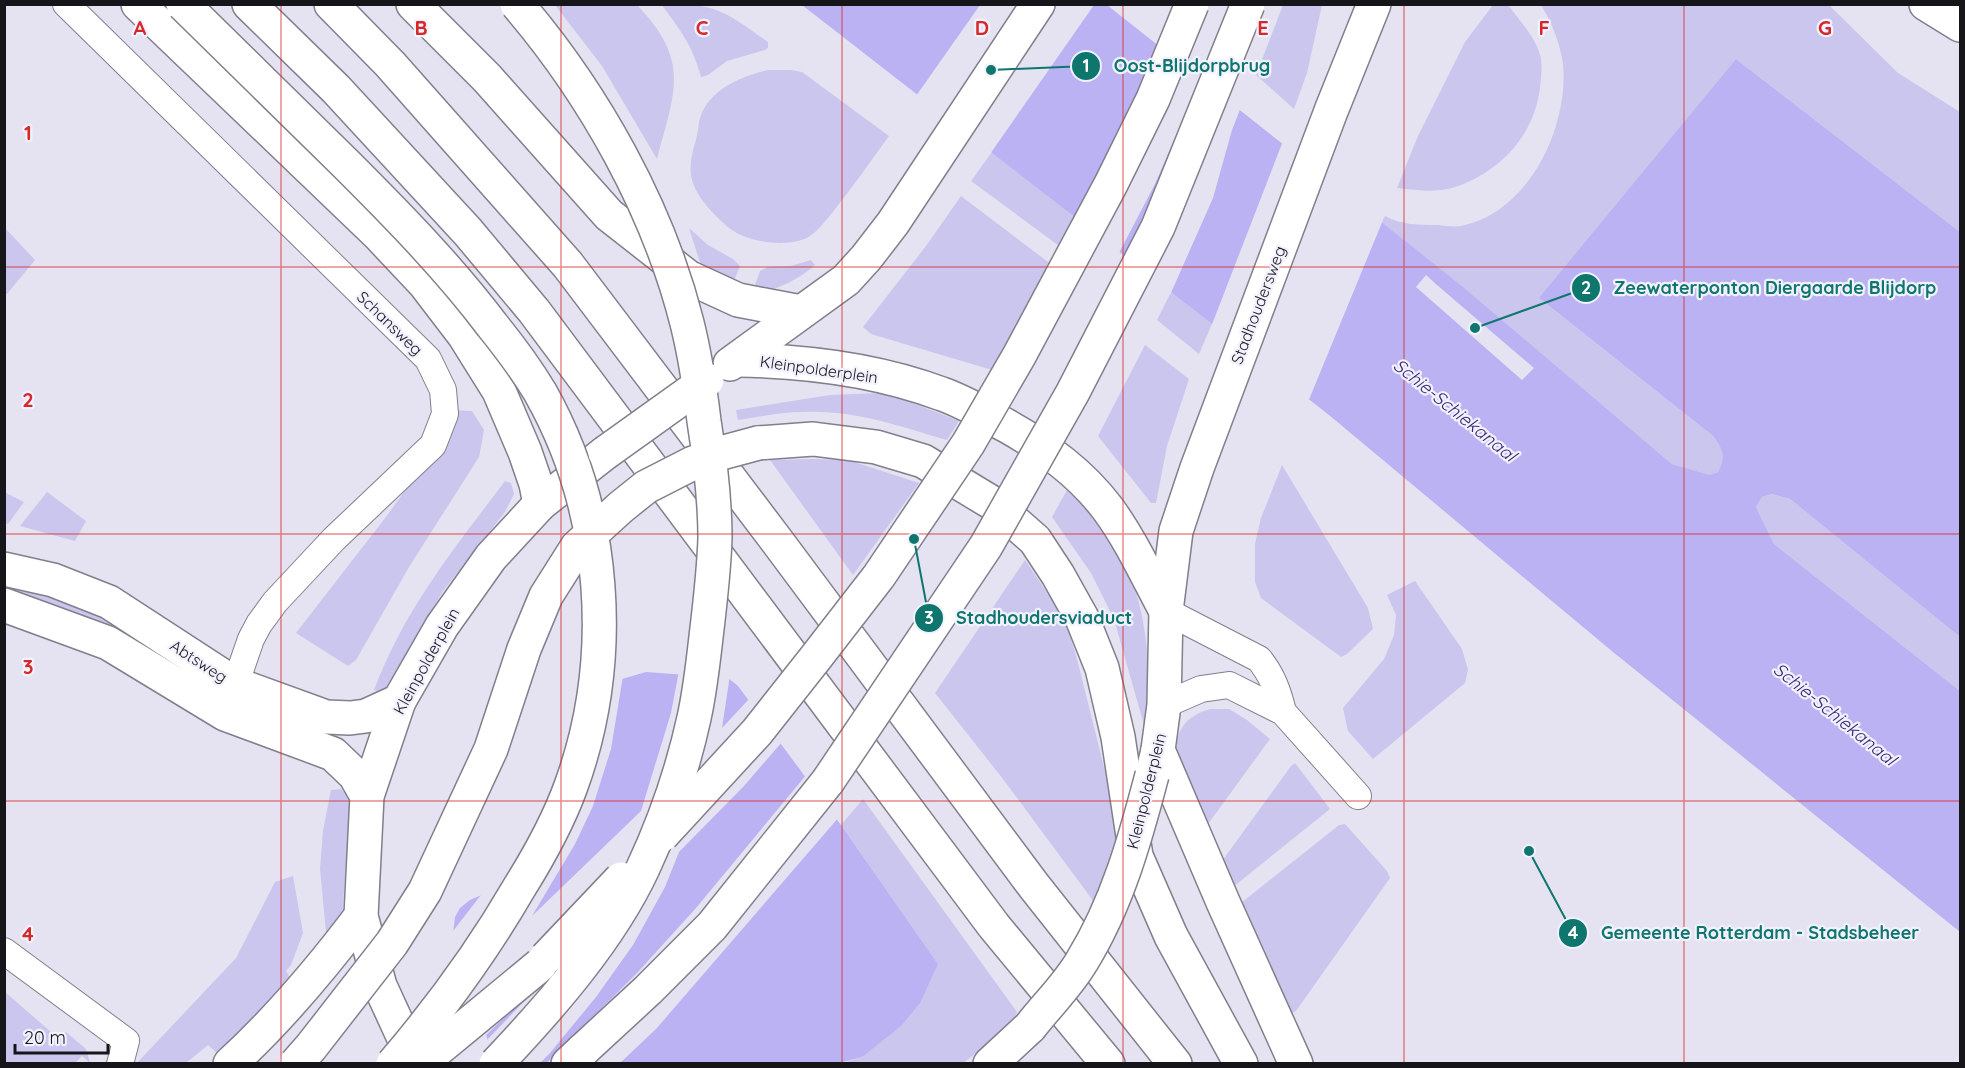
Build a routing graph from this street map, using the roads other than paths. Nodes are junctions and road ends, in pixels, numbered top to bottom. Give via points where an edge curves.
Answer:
1 (66, 4) edge
2 (138, 4) edge
3 (183, 4) edge
4 (249, 4) edge
5 (331, 4) edge
6 (413, 4) edge
7 (518, 4) edge
8 (1038, 4) edge
9 (1192, 4) edge
10 (1248, 4) edge
11 (1374, 4) edge
12 (1926, 4) edge
13 (1960, 25) edge
14 (801, 312) junction
15 (737, 360) junction
16 (540, 504) junction
17 (4, 569) edge
18 (4, 605) edge
19 (1166, 611) junction
20 (230, 699) junction
21 (399, 701) junction
22 (1164, 705) junction
23 (1283, 712) junction
24 (1155, 763) junction
25 (367, 796) junction
26 (1358, 796) dead end
27 (361, 916) junction
28 (4, 951) edge
29 (575, 1057) edge
30 (120, 1064) edge
31 (230, 1064) edge
32 (296, 1064) edge
33 (393, 1064) edge
34 (421, 1064) edge
35 (496, 1064) edge
36 (990, 1064) edge
37 (1108, 1064) edge
38 (1175, 1064) edge
39 (1242, 1064) edge
40 (1296, 1064) edge

1 - 20 street, Schansweg via 428,359 443,390 445,414 433,444 275,602 251,639
2 - 16 main road via 425,284 464,335 499,391 525,453
3 - 33 main road, bridge via 393,210 446,267 509,347 540,392 561,437 578,478 592,542 599,650 591,710 571,787 549,838 495,929
4 - 37 main road via 336,89 468,232 534,311 994,926
5 - 38 main road via 390,64 568,265 1034,886
6 - 14 main road via 487,78 609,215 688,277 738,300
7 - 35 main road, bridge via 603,126 632,178 666,258 695,360 714,498 715,539 694,717 680,770 643,868 574,976
8 - 14 main road via 893,223 846,280
9 - 34 main road, bridge via 1132,142 1019,356 968,444 879,576 757,732 681,815 540,965
10 - 29 main road, bridge via 1154,236 1073,392 986,546 828,781 778,844 711,926
11 - 19 main road, Stadhoudersweg via 1197,468 1176,531
12 - 13 main road
14 - 15 main road
15 - 16 main road, Kleinpolderplein, bridge
15 - 19 main road, Kleinpolderplein via 809,364 908,383 944,394 1023,435 1056,456 1108,509
16 - 21 main road, Kleinpolderplein via 472,583
17 - 20 main road, Abtsweg via 53,580 109,602
18 - 20 main road, Abtsweg via 108,643
19 - 22 main road, Kleinpolderplein
19 - 23 street via 1259,659 1277,687
20 - 21 main road, Abtsweg via 350,718 366,716
20 - 25 main road, Abtsweg via 333,753 355,775
21 - 25 main road, Kleinpolderplein
22 - 23 street via 1201,688 1229,685
22 - 24 main road, Kleinpolderplein
23 - 26 street
24 - 36 main road, Kleinpolderplein, bridge via 1137,834 1115,897 1082,961 1030,1027
24 - 40 main road
25 - 27 main road, Kleinpolderplein
27 - 31 main road via 262,1035
27 - 34 main road, Kleinpolderplein via 380,986
28 - 30 street via 126,1041
32 - 39 main road, bridge via 392,943 425,891 491,749 546,596 578,548 646,487 693,463 758,443 813,439 876,447 923,461 994,504 1035,540 1082,618 1102,668 1120,749 1136,856 1171,936

